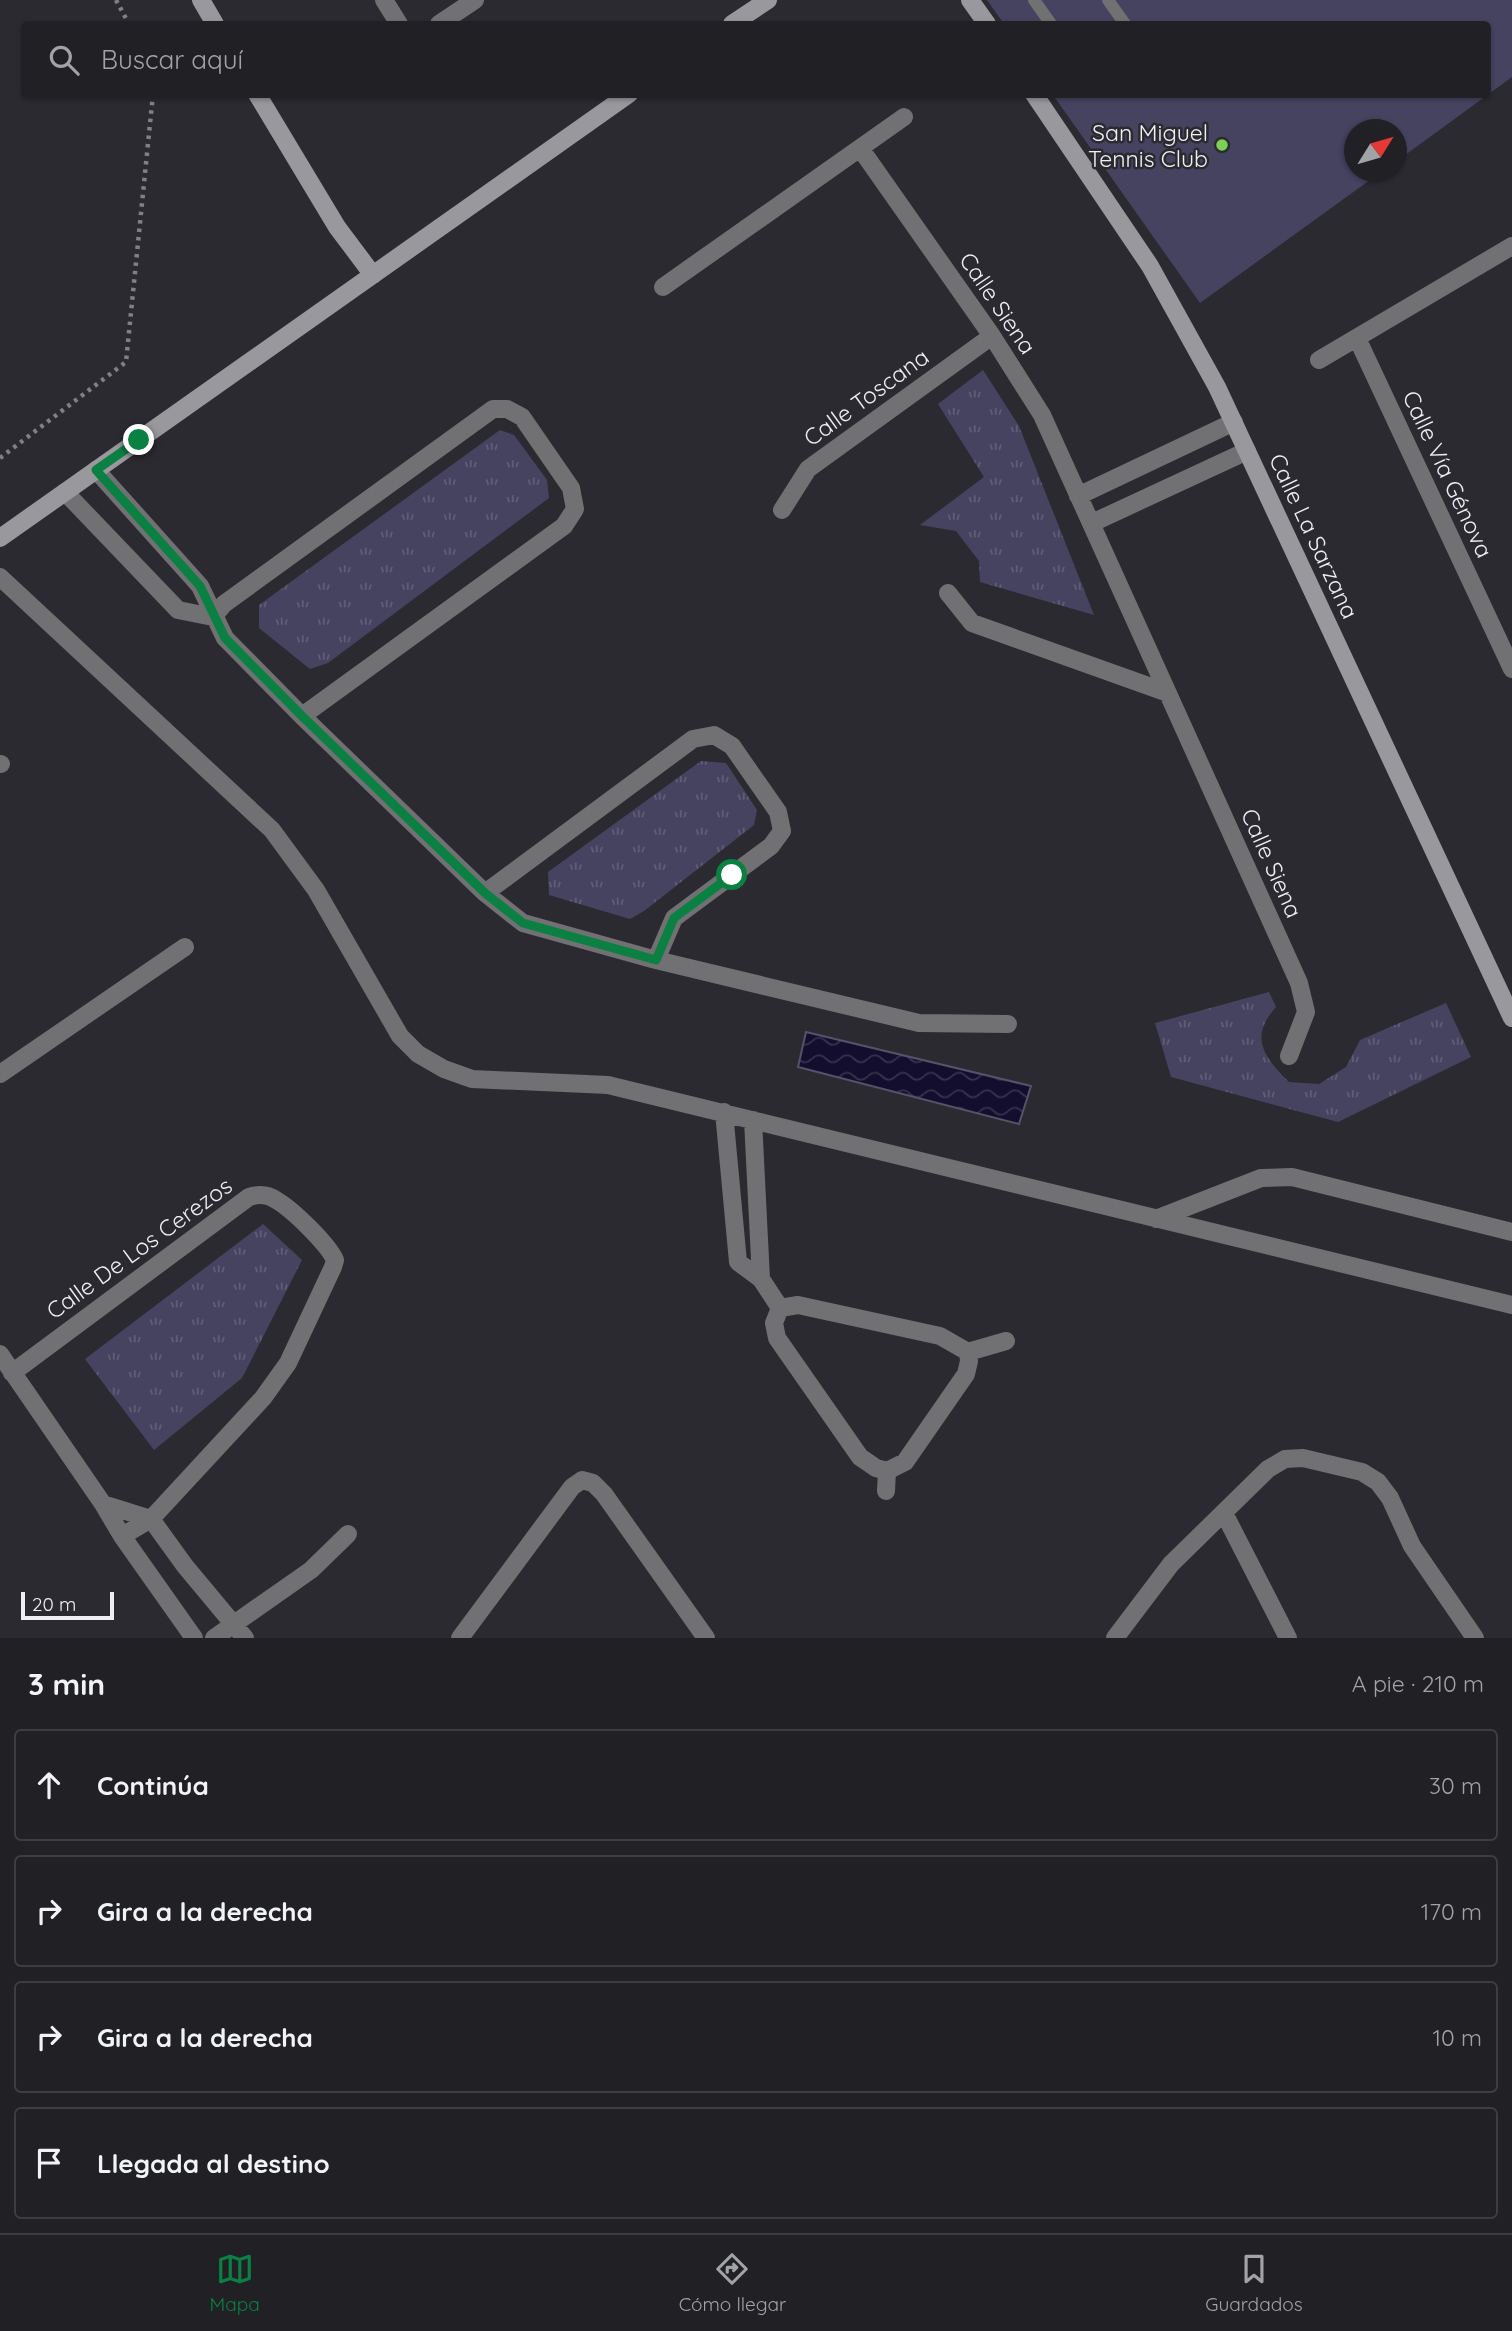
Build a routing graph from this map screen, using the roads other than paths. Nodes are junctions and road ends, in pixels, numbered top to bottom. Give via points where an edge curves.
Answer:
1 (201, 0) edge
2 (384, 0) edge
3 (475, 0) edge
4 (768, 0) edge
5 (970, 0) edge
6 (1034, 0) edge
7 (1108, 0) edge
8 (213, 21) edge
9 (397, 21) edge
10 (444, 21) edge
11 (736, 21) edge
12 (984, 21) edge
13 (1049, 21) edge
14 (1123, 21) edge
15 (259, 98) edge
16 (623, 98) edge
17 (1037, 98) edge
18 (904, 117) dead end
19 (860, 148) junction
20 (1512, 246) edge
21 (373, 275) junction
22 (663, 287) dead end
23 (992, 335) junction
24 (1357, 338) junction
25 (1319, 360) dead end
26 (1234, 422) junction
27 (1247, 451) junction
28 (96, 470) junction
29 (65, 492) junction
30 (1078, 496) junction
31 (782, 510) dead end
32 (1092, 523) junction
33 (0, 538) edge
34 (0, 577) edge
35 (948, 593) dead end
36 (213, 617) junction
37 (1512, 669) edge
38 (1168, 693) junction
39 (302, 716) junction
40 (485, 893) junction
41 (185, 947) dead end
42 (656, 960) junction
43 (1508, 999) edge
44 (1512, 1018) edge
45 (1009, 1024) dead end
46 (1289, 1056) dead end
47 (0, 1074) edge
48 (723, 1112) junction
49 (753, 1120) junction
50 (1156, 1219) junction
51 (1512, 1231) edge
52 (761, 1279) junction
53 (1512, 1305) edge
54 (780, 1308) junction
55 (1006, 1341) dead end
56 (968, 1352) junction
57 (0, 1354) edge
58 (12, 1373) junction
59 (887, 1471) junction
60 (886, 1491) dead end
61 (103, 1504) junction
62 (1224, 1513) junction
63 (151, 1519) junction
64 (348, 1534) dead end
65 (122, 1536) junction
66 (240, 1632) edge
67 (194, 1638) edge
68 (214, 1638) edge
69 (460, 1638) edge
70 (706, 1638) edge
71 (1115, 1638) edge
72 (1288, 1638) edge
73 (1475, 1638) edge

1 - 8 street
2 - 9 street
3 - 10 street
4 - 11 street
5 - 12 street
6 - 13 lane
7 - 14 lane
15 - 21 street via 337,227
16 - 21 street
17 - 26 street, Calle La Sarzana via 1150,266
18 - 19 street
19 - 22 street
19 - 23 street, Calle Siena
20 - 24 street
21 - 28 street
23 - 30 street, Calle Siena via 1042,415
23 - 31 street, Calle Toscana via 808,469
24 - 25 street
24 - 37 street, Calle Vía Génova
26 - 27 street, Calle La Sarzana
26 - 30 street
27 - 32 street
27 - 43 street, Calle La Sarzana
28 - 29 street
28 - 36 street via 200,586
29 - 33 street
29 - 36 street via 178,610
30 - 32 street, Calle Siena
32 - 38 street, Calle Siena
34 - 48 street via 271,830 316,890 400,1036 418,1054 472,1079 608,1085
35 - 38 street via 972,623
36 - 39 street via 225,638
36 - 39 street via 235,595 492,409 507,409 522,417 571,488 575,509 564,526
38 - 46 street, Calle Siena via 1299,983 1306,1012
39 - 40 street
40 - 42 street via 523,923
40 - 42 street via 693,739 714,735 732,746 778,812 782,831 771,846 674,918
41 - 47 street
42 - 45 street via 919,1023
43 - 44 street, Calle La Sarzana
48 - 49 street
48 - 52 street via 738,1262
49 - 50 street
49 - 52 street
50 - 51 street via 1261,1178 1292,1177
50 - 53 street
52 - 54 street
54 - 56 street via 798,1305 940,1336
54 - 59 street via 774,1323 777,1338 860,1457
55 - 56 street
56 - 59 street via 966,1374 905,1462
57 - 58 street
58 - 61 street
58 - 63 street, Calle De Los Cerezos via 249,1196 277,1200 328,1246 335,1260 333,1267 288,1363 263,1398
59 - 60 street
61 - 63 street
61 - 65 street
62 - 71 street via 1171,1564
62 - 72 street
62 - 73 street via 1268,1469 1285,1459 1303,1458 1362,1472 1378,1482 1390,1498 1412,1546
63 - 65 street, Calle De Los Cerezos
63 - 66 street
64 - 66 street
65 - 67 street
66 - 68 street
69 - 70 street via 572,1487 582,1480 604,1494

